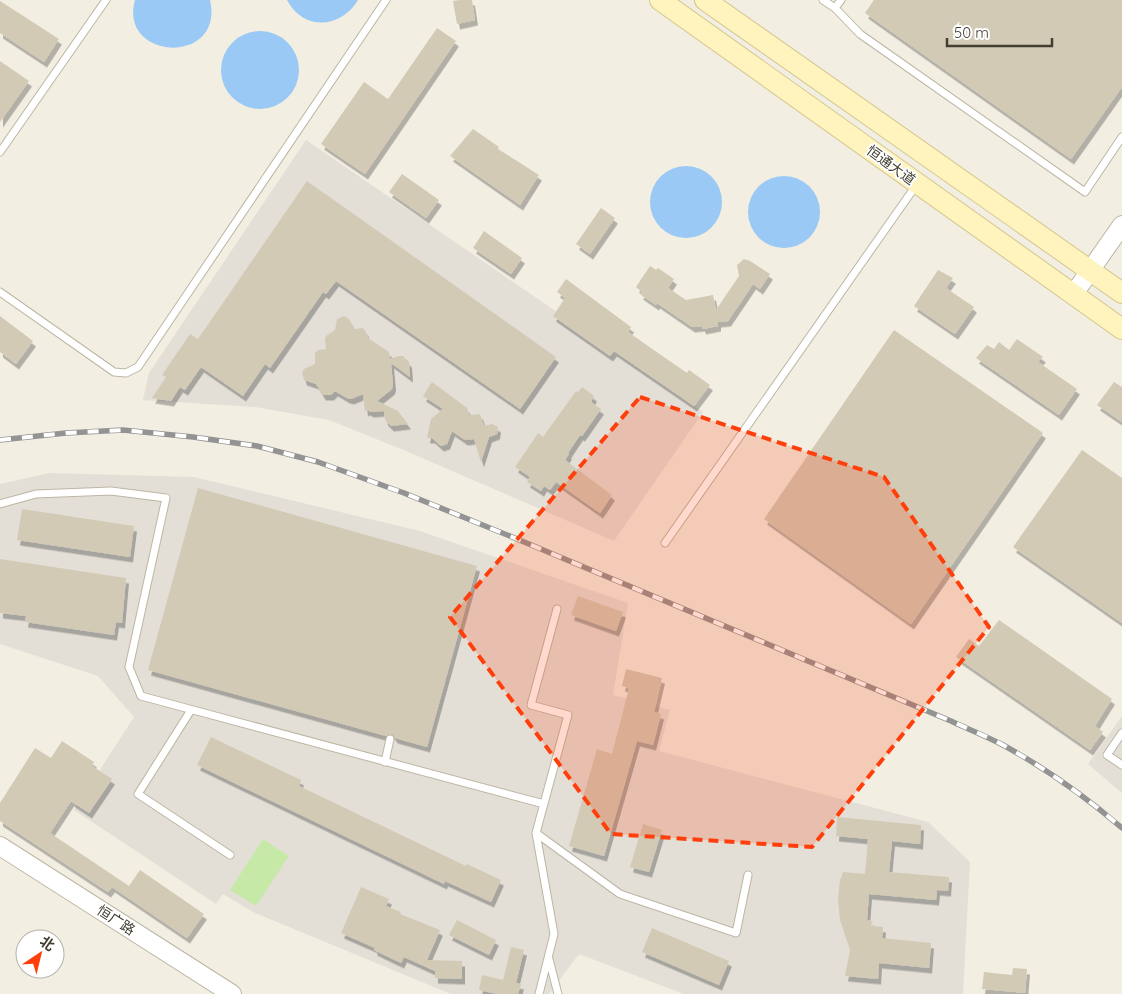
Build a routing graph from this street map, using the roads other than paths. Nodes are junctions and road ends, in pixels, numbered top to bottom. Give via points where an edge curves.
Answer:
1 (106, 0) edge
2 (386, 0) edge
3 (660, 0) edge
4 (705, 0) edge
5 (823, 0) edge
6 (840, 0) edge
7 (835, 8) junction
8 (1122, 137) edge
9 (0, 152) edge
10 (918, 184) junction
11 (1122, 224) edge
12 (1090, 270) junction
13 (0, 292) edge
14 (1122, 293) edge
15 (1073, 295) junction
16 (1122, 329) edge
17 (0, 504) edge
18 (665, 543) dead end
19 (556, 609) dead end
20 (191, 710) junction
21 (1122, 733) edge
22 (390, 739) dead end
23 (385, 762) junction
24 (1122, 765) edge
25 (544, 804) junction
26 (536, 833) junction
27 (0, 847) edge
28 (230, 855) dead end
29 (748, 875) dead end
30 (548, 956) junction
31 (210, 994) edge
32 (232, 994) edge
33 (539, 994) edge
34 (558, 994) edge

1 - 9 lane
2 - 13 lane via 138,367 126,373 114,372
3 - 10 main road, 恒通大道
4 - 12 main road, 恒通大道
5 - 7 lane
6 - 7 lane
7 - 8 lane via 860,34 1084,192
10 - 15 main road, 恒通大道
10 - 18 lane
11 - 12 street
12 - 14 main road, 恒通大道
12 - 15 street
15 - 16 main road, 恒通大道
17 - 20 lane via 36,494 111,491 166,498 128,667 141,696
19 - 25 lane via 531,705 568,715
20 - 23 lane
20 - 28 lane via 138,794
21 - 24 lane via 1107,755
22 - 23 lane
23 - 25 lane
25 - 26 lane
26 - 29 lane via 620,894 736,933
26 - 30 lane via 554,934
27 - 31 street, 恒广路
27 - 32 street, 恒广路
30 - 33 lane
30 - 34 lane

